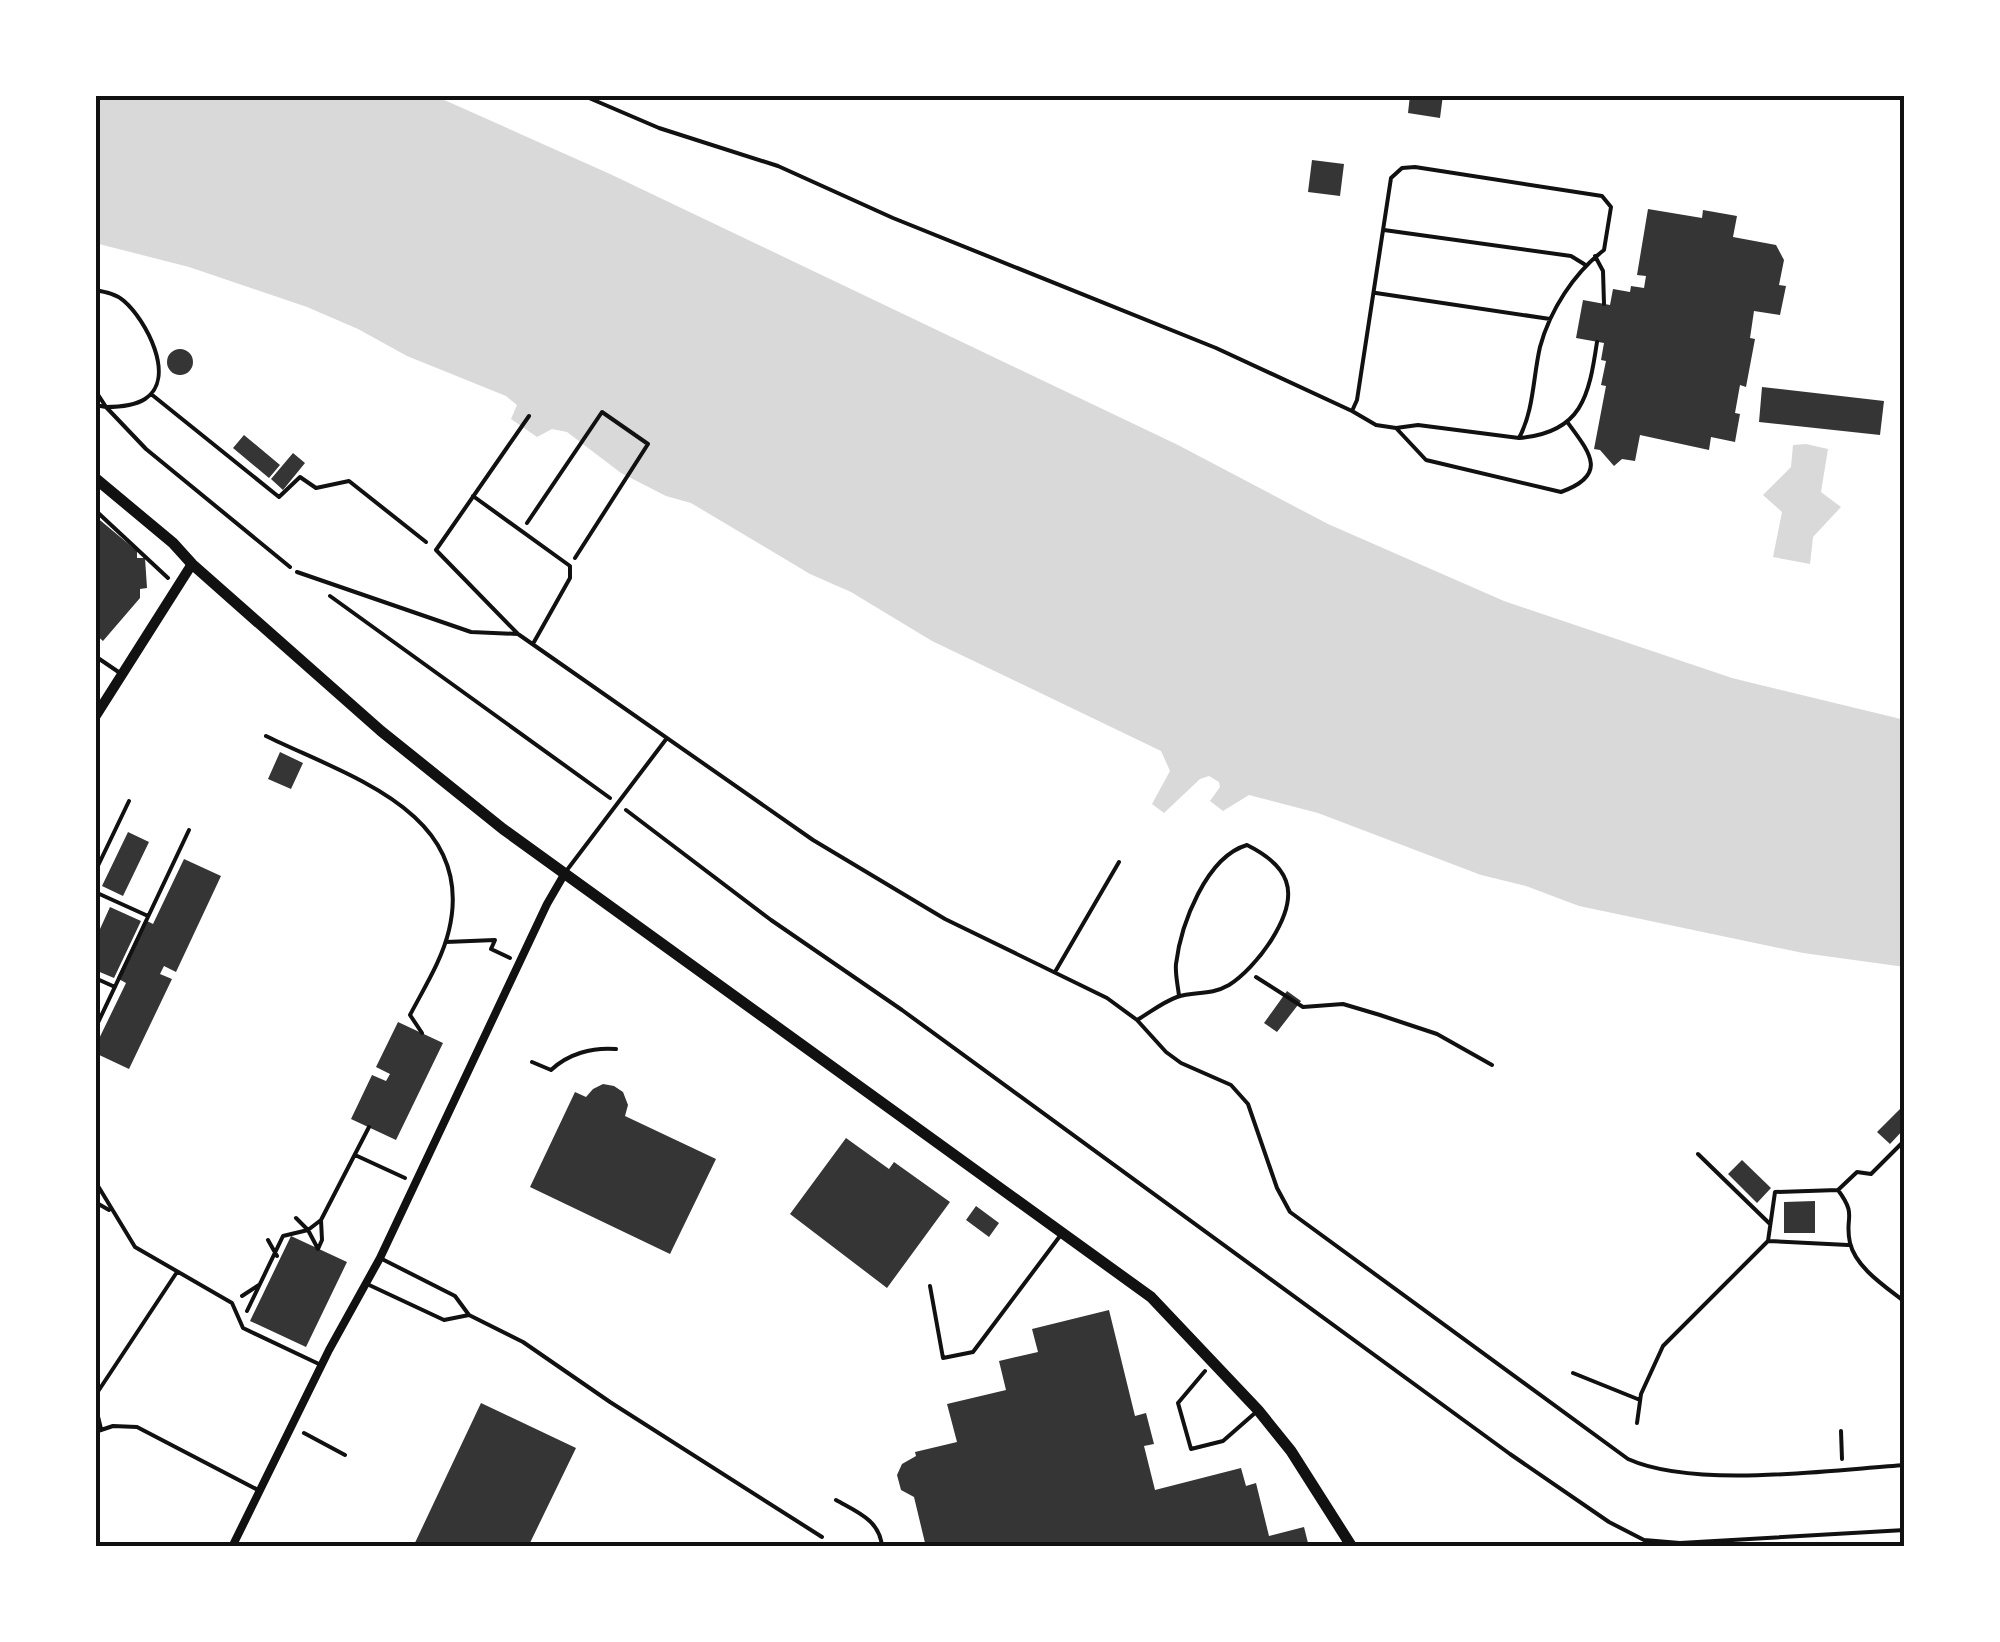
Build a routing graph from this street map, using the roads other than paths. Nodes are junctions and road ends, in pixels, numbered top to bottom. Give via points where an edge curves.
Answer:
1 (582, 95) edge
2 (1384, 230) junction
3 (1595, 256) junction
4 (1584, 264) junction
5 (1375, 292) junction
6 (1604, 304) dead end
7 (1550, 319) junction
8 (1597, 342) dead end
9 (1352, 411) junction
10 (528, 416) dead end
11 (1568, 423) junction
12 (1396, 428) junction
13 (1519, 438) junction
14 (95, 478) edge
15 (473, 496) junction
16 (192, 564) junction
17 (296, 572) road end
18 (518, 634) junction
19 (533, 644) junction
20 (95, 656) edge
21 (122, 674) junction
22 (95, 717) edge
23 (667, 738) junction
24 (1118, 862) dead end
25 (565, 873) junction
26 (1055, 972) junction
27 (1179, 996) junction
28 (1136, 1020) junction
29 (616, 1050) dead end
30 (532, 1062) dead end
31 (95, 1181) edge
32 (95, 1202) edge
33 (113, 1212) junction
34 (1063, 1232) junction
35 (380, 1258) junction
36 (178, 1272) junction
37 (366, 1284) junction
38 (930, 1286) dead end
39 (468, 1315) junction
40 (321, 1365) junction
41 (1205, 1370) dead end
42 (95, 1396) edge
43 (95, 1404) edge
44 (1258, 1410) junction
45 (98, 1431) edge
46 (1905, 1465) edge
47 (260, 1490) junction
48 (836, 1500) dead end
49 (822, 1537) dead end
50 (232, 1547) edge
51 (882, 1547) edge
52 (1352, 1547) edge

1 - 9 lane via 778,166
2 - 3 lane via 1390,178 1415,168 1602,196 1611,207 1610,226 1604,250
2 - 4 lane via 1571,256
2 - 5 lane
3 - 4 lane
3 - 6 lane via 1603,271
4 - 7 lane
5 - 7 lane
5 - 9 lane
7 - 13 lane
8 - 11 lane via 1584,402
9 - 12 lane
10 - 15 lane
11 - 12 lane via 1591,458 1590,474 1562,492 1426,460
11 - 13 lane
12 - 13 lane
14 - 16 main road
15 - 18 lane via 436,550
15 - 19 lane via 570,566 570,578
16 - 21 street
16 - 25 main road via 434,774
17 - 18 lane via 471,632
18 - 19 lane
19 - 23 lane
20 - 21 lane
21 - 22 street
23 - 25 lane
23 - 26 lane via 867,874
24 - 26 lane
25 - 34 main road
25 - 35 street
26 - 28 lane
27 - 27 lane via 1213,992 1248,972 1281,922 1288,894 1279,868 1247,845 1223,856 1197,896 1176,966
27 - 28 lane
28 - 46 lane via 1181,1063 1243,1096 1290,1212 1620,1453 1646,1467 1718,1475
29 - 30 lane via 585,1052 551,1070
31 - 33 lane
32 - 33 lane
33 - 36 lane via 134,1247
34 - 38 lane via 972,1352 943,1358
34 - 44 main road via 1151,1297
35 - 37 street
35 - 39 lane via 455,1296
36 - 40 lane via 232,1303 243,1328
36 - 42 lane
37 - 39 lane via 444,1320
37 - 40 street
39 - 49 lane via 523,1342
40 - 47 street
41 - 44 lane via 1178,1403 1191,1449 1223,1440
43 - 45 lane
44 - 52 main road
45 - 47 lane via 137,1427
47 - 50 street
48 - 51 lane via 871,1520

